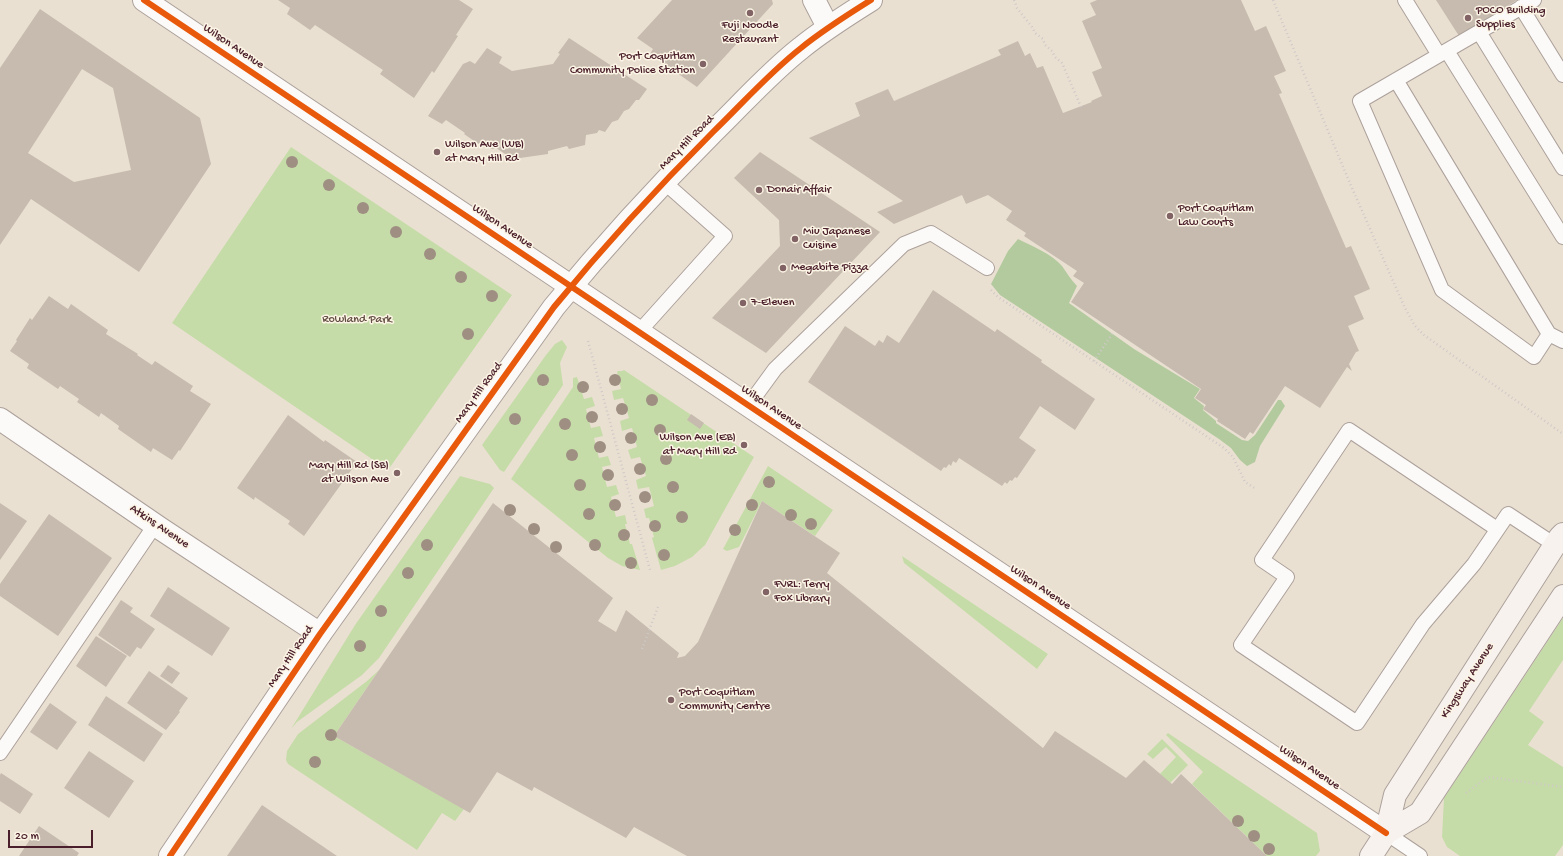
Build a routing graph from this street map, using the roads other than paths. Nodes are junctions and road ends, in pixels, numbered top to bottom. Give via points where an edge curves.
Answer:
1 (144, 0) edge
2 (814, 0) edge
3 (871, 0) edge
4 (1405, 0) edge
5 (1534, 0) edge
6 (1521, 7) junction
7 (828, 28) junction
8 (1479, 32) junction
9 (1443, 53) junction
10 (1563, 76) edge
11 (1396, 80) junction
12 (1563, 168) edge
13 (664, 182) junction
14 (1563, 237) edge
15 (987, 268) road end
16 (570, 287) junction
17 (638, 333) junction
18 (1549, 334) junction
19 (1563, 341) edge
20 (748, 406) junction
21 (0, 419) edge
22 (155, 525) junction
23 (1497, 529) junction
24 (1559, 539) edge
25 (1563, 596) edge
26 (320, 634) junction
27 (0, 753) edge
28 (1386, 833) junction
29 (170, 856) edge
30 (1371, 856) edge
31 (1420, 856) edge

1 - 16 street, Wilson Avenue
2 - 7 street
3 - 7 street, Mary Hill Road
4 - 9 lane
5 - 6 lane
6 - 8 lane
6 - 10 lane
7 - 13 street, Mary Hill Road via 778,67
8 - 9 lane
8 - 12 lane
9 - 11 lane
9 - 14 lane
11 - 18 lane
11 - 18 lane via 1360,101 1442,290 1534,357
13 - 16 street, Mary Hill Road
13 - 17 lane via 725,236
15 - 20 lane via 931,234 904,244 775,369
16 - 17 street, Wilson Avenue
16 - 26 street, Mary Hill Road
17 - 20 street, Wilson Avenue
18 - 19 lane
20 - 28 street, Wilson Avenue
21 - 22 street, Atkins Avenue
22 - 26 street, Atkins Avenue
22 - 27 lane
23 - 23 lane via 1349,430 1262,560 1287,577 1241,645 1357,723 1423,624 1474,564
23 - 24 lane via 1508,514
24 - 28 main road, Kingsway Avenue via 1395,795
25 - 28 main road, Kingsway Avenue via 1420,813
26 - 29 street, Mary Hill Road
28 - 30 main road, Kingsway Avenue
28 - 31 lane

